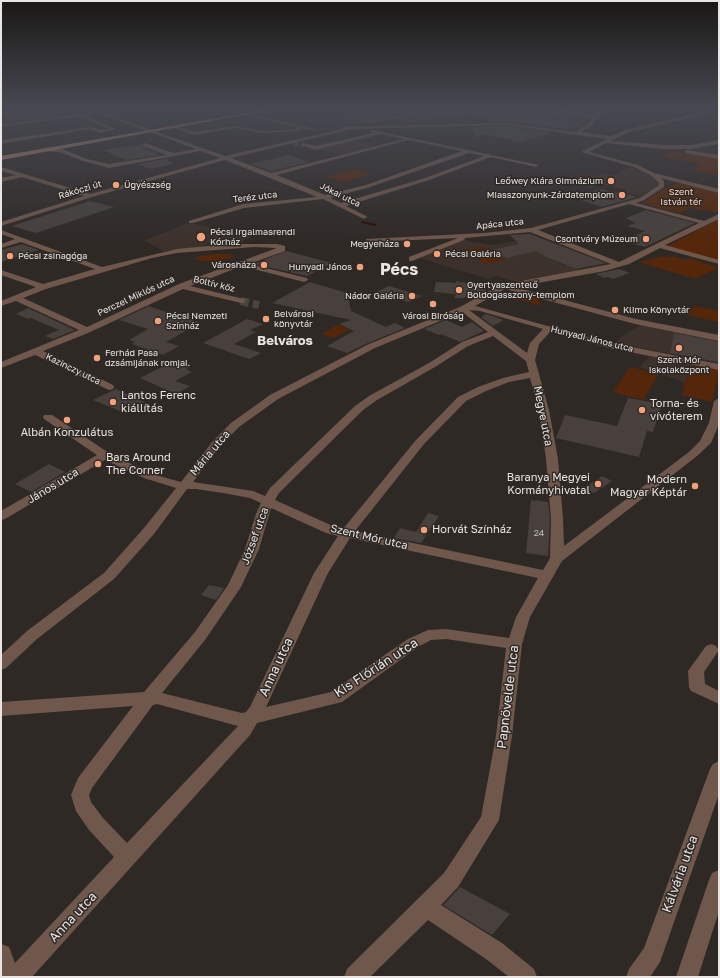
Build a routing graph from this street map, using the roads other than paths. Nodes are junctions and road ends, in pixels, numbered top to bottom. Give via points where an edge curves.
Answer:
1 (31, 153) edge
2 (68, 153) edge
3 (166, 153) edge
4 (186, 153) edge
5 (209, 153) edge
6 (250, 153) edge
7 (357, 153) edge
8 (463, 153) edge
9 (475, 153) edge
10 (586, 153) edge
11 (690, 153) edge
12 (172, 155) junction
13 (489, 156) junction
14 (719, 157) edge
15 (1, 158) edge
16 (226, 158) junction
17 (536, 165) dead end
18 (1, 169) edge
19 (652, 174) junction
20 (271, 175) junction
21 (21, 176) junction
22 (1, 180) edge
23 (719, 191) edge
24 (90, 196) junction
25 (324, 197) junction
26 (631, 203) junction
27 (342, 205) junction
28 (719, 216) edge
29 (364, 217) dead end
30 (191, 222) dead end
31 (705, 223) junction
32 (1, 224) edge
33 (531, 230) junction
34 (1, 232) edge
35 (469, 236) junction
36 (20, 240) junction
37 (368, 240) dead end
38 (1, 246) edge
39 (660, 246) junction
40 (412, 259) dead end
41 (719, 262) edge
42 (242, 264) junction
43 (618, 264) junction
44 (102, 269) junction
45 (1, 272) edge
46 (304, 280) dead end
47 (182, 286) junction
48 (43, 287) junction
49 (503, 287) junction
50 (17, 298) junction
51 (241, 301) tunnel mouth
52 (1, 304) edge
53 (465, 308) junction
54 (549, 328) junction
55 (86, 330) junction
56 (493, 332) junction
57 (719, 338) edge
58 (37, 352) junction
59 (530, 360) junction
60 (4, 362) edge
61 (719, 367) edge
62 (534, 374) junction
63 (109, 387) dead end
64 (719, 401) edge
65 (48, 417) dead end
66 (105, 455) junction
67 (184, 486) junction
68 (268, 501) junction
69 (1, 516) edge
70 (347, 533) junction
71 (557, 558) junction
72 (546, 575) junction
73 (514, 644) junction
74 (711, 650) dead end
75 (1, 664) edge
76 (719, 698) edge
77 (148, 699) junction
78 (1, 709) edge
79 (252, 717) junction
80 (719, 769) edge
81 (127, 857) junction
82 (719, 880) edge
83 (426, 907) junction
84 (1, 955) edge
85 (10, 977) edge
86 (17, 977) edge
87 (355, 977) edge
88 (526, 977) edge
89 (637, 977) edge
90 (687, 977) edge

1 - 15 main road
2 - 12 street via 78,158 109,166
3 - 12 street
4 - 12 street
5 - 16 street, Jókai utca
6 - 16 street, Rákóczi út
7 - 20 street
8 - 25 street, Teréz utca via 368,186
9 - 13 street
10 - 19 street via 636,166
11 - 14 street
13 - 17 street
13 - 27 street via 427,179
16 - 20 street, Jókai utca
16 - 24 street, Rákóczi út
18 - 21 street
19 - 23 street
19 - 26 street via 661,181 661,187
20 - 25 street, Jókai utca
21 - 22 street
21 - 24 street
24 - 32 street, Rákóczi út
25 - 27 street, Jókai utca
25 - 30 street, Teréz utca via 238,207
26 - 31 street
26 - 33 street, Apáca utca
27 - 29 street, Jókai utca
28 - 31 street, Mária utca
31 - 39 street, Mária utca
33 - 35 street, Apáca utca
33 - 43 street
34 - 36 street
35 - 37 street, Apáca utca
35 - 40 street
36 - 38 street
36 - 44 street
39 - 41 street
39 - 43 street, Mária utca via 635,259
42 - 44 street, Perczel Miklós utca via 282,248 237,245 178,251
42 - 46 street
42 - 47 street, Perczel Miklós utca
43 - 49 street, Mária utca
44 - 48 street
45 - 48 street
47 - 51 street, Boltív köz
47 - 55 street, Perczel Miklós utca
48 - 50 street
49 - 53 street, Mária utca
49 - 57 street via 635,321
50 - 52 street
50 - 55 street
53 - 54 street, Hunyadi János utca via 481,309
53 - 56 street
53 - 67 street, Mária utca via 372,346 274,397 234,425
54 - 59 street via 535,343
54 - 61 street, Hunyadi János utca via 605,344
55 - 58 street, Perczel Miklós utca
56 - 59 street
56 - 68 street, József utca via 465,344 359,408 290,474
58 - 60 street, Perczel Miklós utca
58 - 63 street, Kazinczy utca
59 - 62 street, Megye utca
62 - 70 street, Anna utca via 482,388 462,399 420,442
62 - 71 street, Megye utca via 544,410 552,459 557,518
64 - 71 street, Papnövelde utca via 708,438 693,454
65 - 66 street, Szent Mór utca
66 - 67 street, Szent Mór utca via 148,476
66 - 69 street, János utca
67 - 68 street, Szent Mór utca via 223,489
67 - 75 street, Mária utca via 109,576 32,635
68 - 70 street, Szent Mór utca via 331,530
68 - 77 street, József utca via 252,549 234,587 200,636
70 - 72 street, Szent Mór utca
70 - 79 street, Anna utca via 321,573
71 - 72 street, Papnövelde utca
72 - 73 street, Papnövelde utca via 523,617
73 - 79 street, Kis Flórián utca via 446,634 428,635 336,697
73 - 83 street, Papnövelde utca via 504,736 490,820 451,880
74 - 76 street via 696,671 697,687
77 - 78 street, Kis Flórián utca
77 - 79 street, Kis Flórián utca via 157,698 242,720
77 - 81 street, József utca via 84,784 80,795 82,805 96,824
79 - 81 street, Anna utca via 244,730
80 - 89 street, Kálvária utca via 652,954
81 - 86 street, Anna utca
82 - 90 street
83 - 87 street, Papnövelde utca
83 - 88 street via 494,951
84 - 85 street

